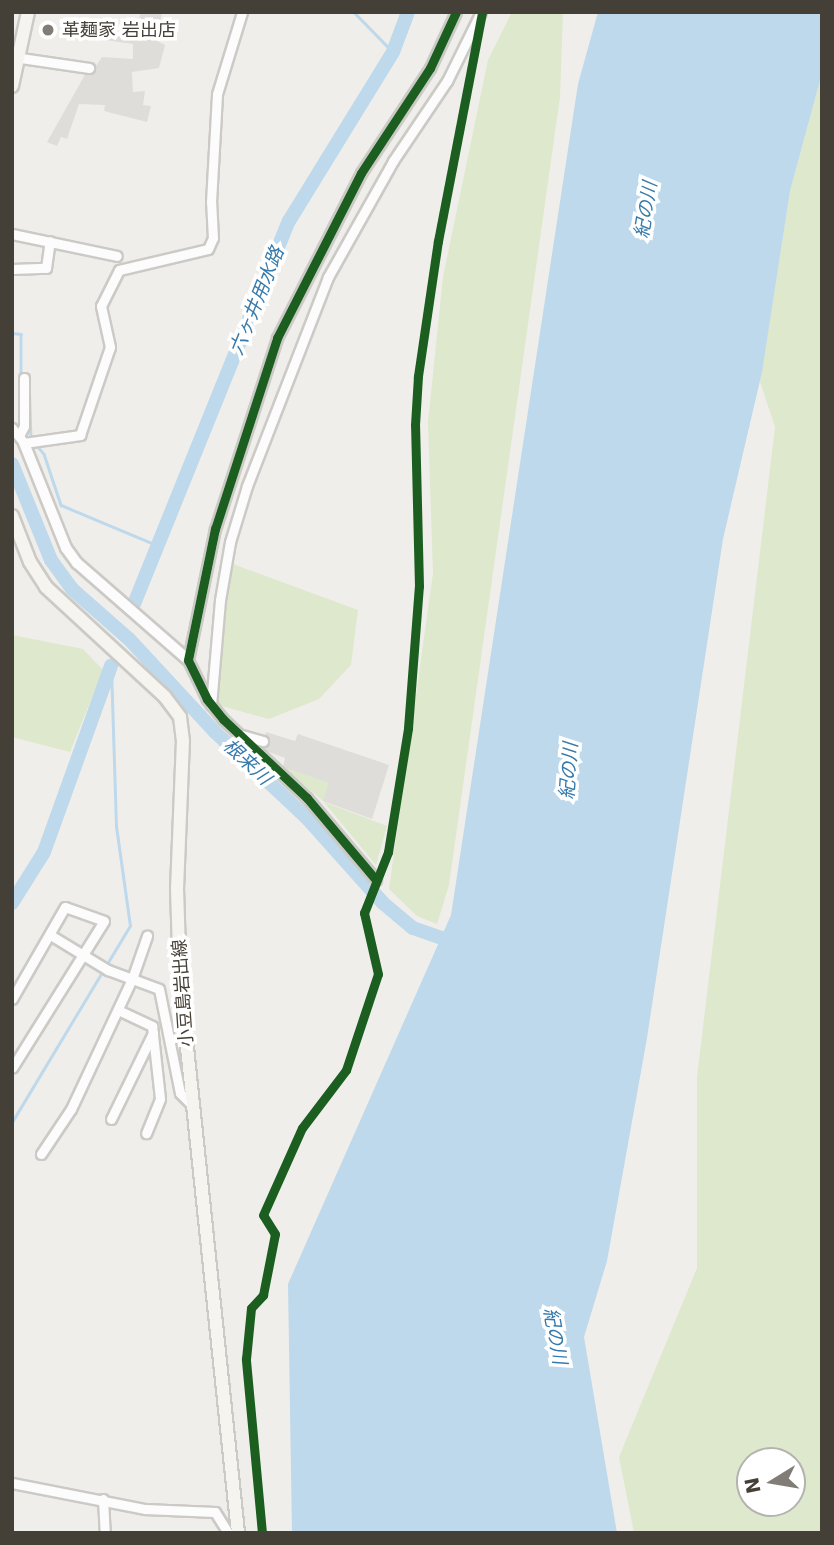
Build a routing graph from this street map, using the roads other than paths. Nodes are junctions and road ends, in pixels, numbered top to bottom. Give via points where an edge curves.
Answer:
1 (28, 12) edge
2 (242, 12) edge
3 (456, 12) edge
4 (481, 12) edge
5 (15, 57) edge
6 (89, 68) dead end
7 (12, 86) edge
8 (12, 234) edge
9 (50, 241) junction
10 (117, 256) dead end
11 (12, 269) edge
12 (24, 378) dead end
13 (18, 435) edge
14 (12, 516) edge
15 (188, 660) junction
16 (211, 705) junction
17 (240, 734) junction
18 (263, 741) dead end
19 (376, 880) dead end
20 (52, 936) junction
21 (146, 936) dead end
22 (85, 955) junction
23 (132, 979) junction
24 (12, 999) edge
25 (118, 1010) junction
26 (153, 1033) junction
27 (12, 1068) edge
28 (193, 1106) junction
29 (111, 1119) dead end
30 (146, 1133) dead end
31 (41, 1154) dead end
32 (12, 1483) edge
33 (103, 1499) junction
34 (105, 1533) edge
35 (228, 1533) edge
36 (238, 1533) edge

1 - 5 main road
2 - 13 street via 217,94 213,238 208,248 119,270 101,306 110,347 80,435
3 - 15 street via 430,68 361,173 277,338 215,529
4 - 16 street via 447,81 393,161 328,277 230,542
5 - 6 street
5 - 7 main road
8 - 9 street
9 - 10 street
9 - 11 street via 46,268
12 - 13 street via 24,426
13 - 15 street via 66,548 77,563
14 - 28 main road, 小豆島岩出線 via 30,562 46,587 165,697 180,717 180,981
15 - 16 street
16 - 17 street
17 - 18 street
17 - 19 street via 307,798
20 - 22 street
20 - 22 street via 65,907 104,921
20 - 24 street
21 - 23 street
22 - 23 street
22 - 27 street
23 - 25 street
23 - 28 street via 159,989 180,1093
25 - 26 street via 152,1026
25 - 31 street via 71,1109
26 - 29 street
26 - 30 street via 160,1099
28 - 36 main road, 小豆島岩出線
32 - 33 street
33 - 34 street
33 - 35 street via 145,1509 215,1512

